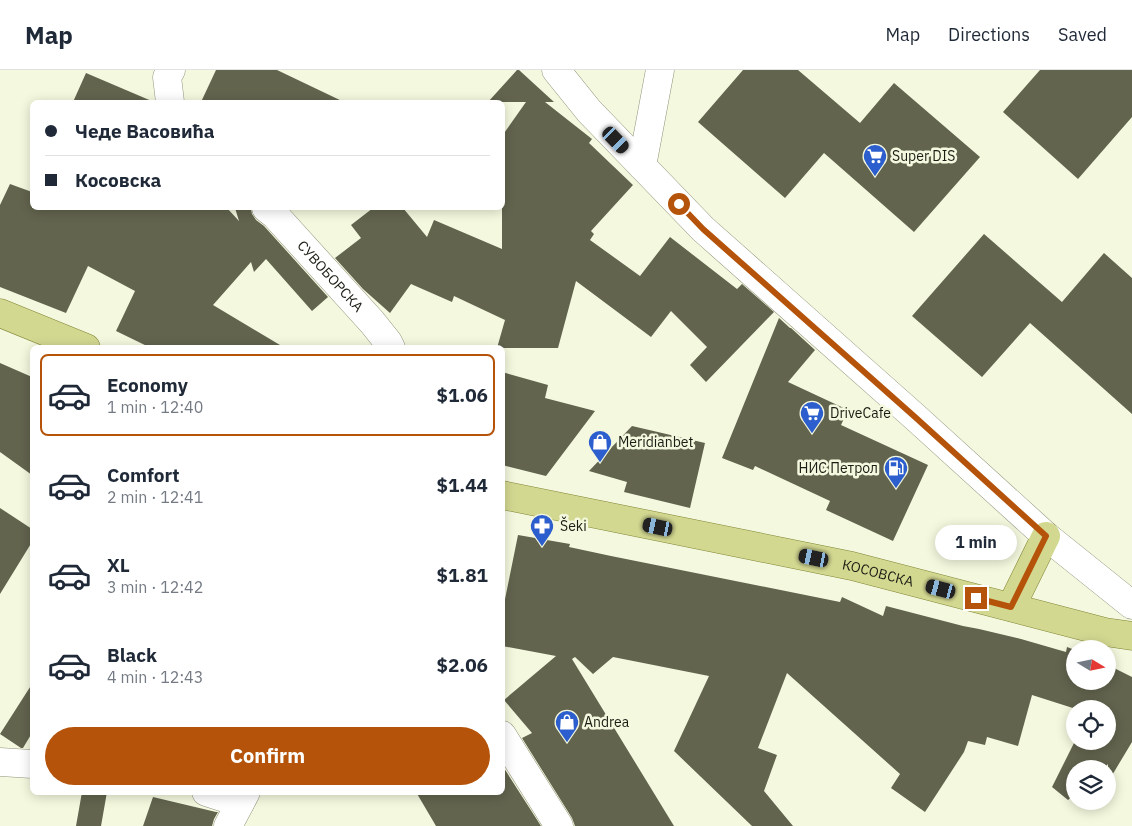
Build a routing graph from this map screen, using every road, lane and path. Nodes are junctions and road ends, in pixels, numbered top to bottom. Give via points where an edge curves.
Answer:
1 (556, 70) edge
2 (660, 70) edge
3 (642, 166) junction
4 (269, 210) edge
5 (0, 312) edge
6 (79, 345) edge
7 (390, 345) edge
8 (505, 496) edge
9 (1046, 536) junction
10 (1132, 605) edge
11 (1011, 607) junction
12 (1132, 636) edge
13 (505, 740) edge
14 (0, 762) edge
15 (30, 764) edge
16 (212, 795) edge
17 (238, 807) edge
18 (558, 826) edge

1 - 3 street via 585,107
2 - 3 street
3 - 9 street via 703,229
4 - 7 street, СУВОБОРСКА
5 - 6 main road
8 - 11 main road, КОСОВСКА via 852,566
9 - 10 street
9 - 11 main road
11 - 12 main road, КОСОВСКА
13 - 18 street
14 - 15 street
16 - 17 street

